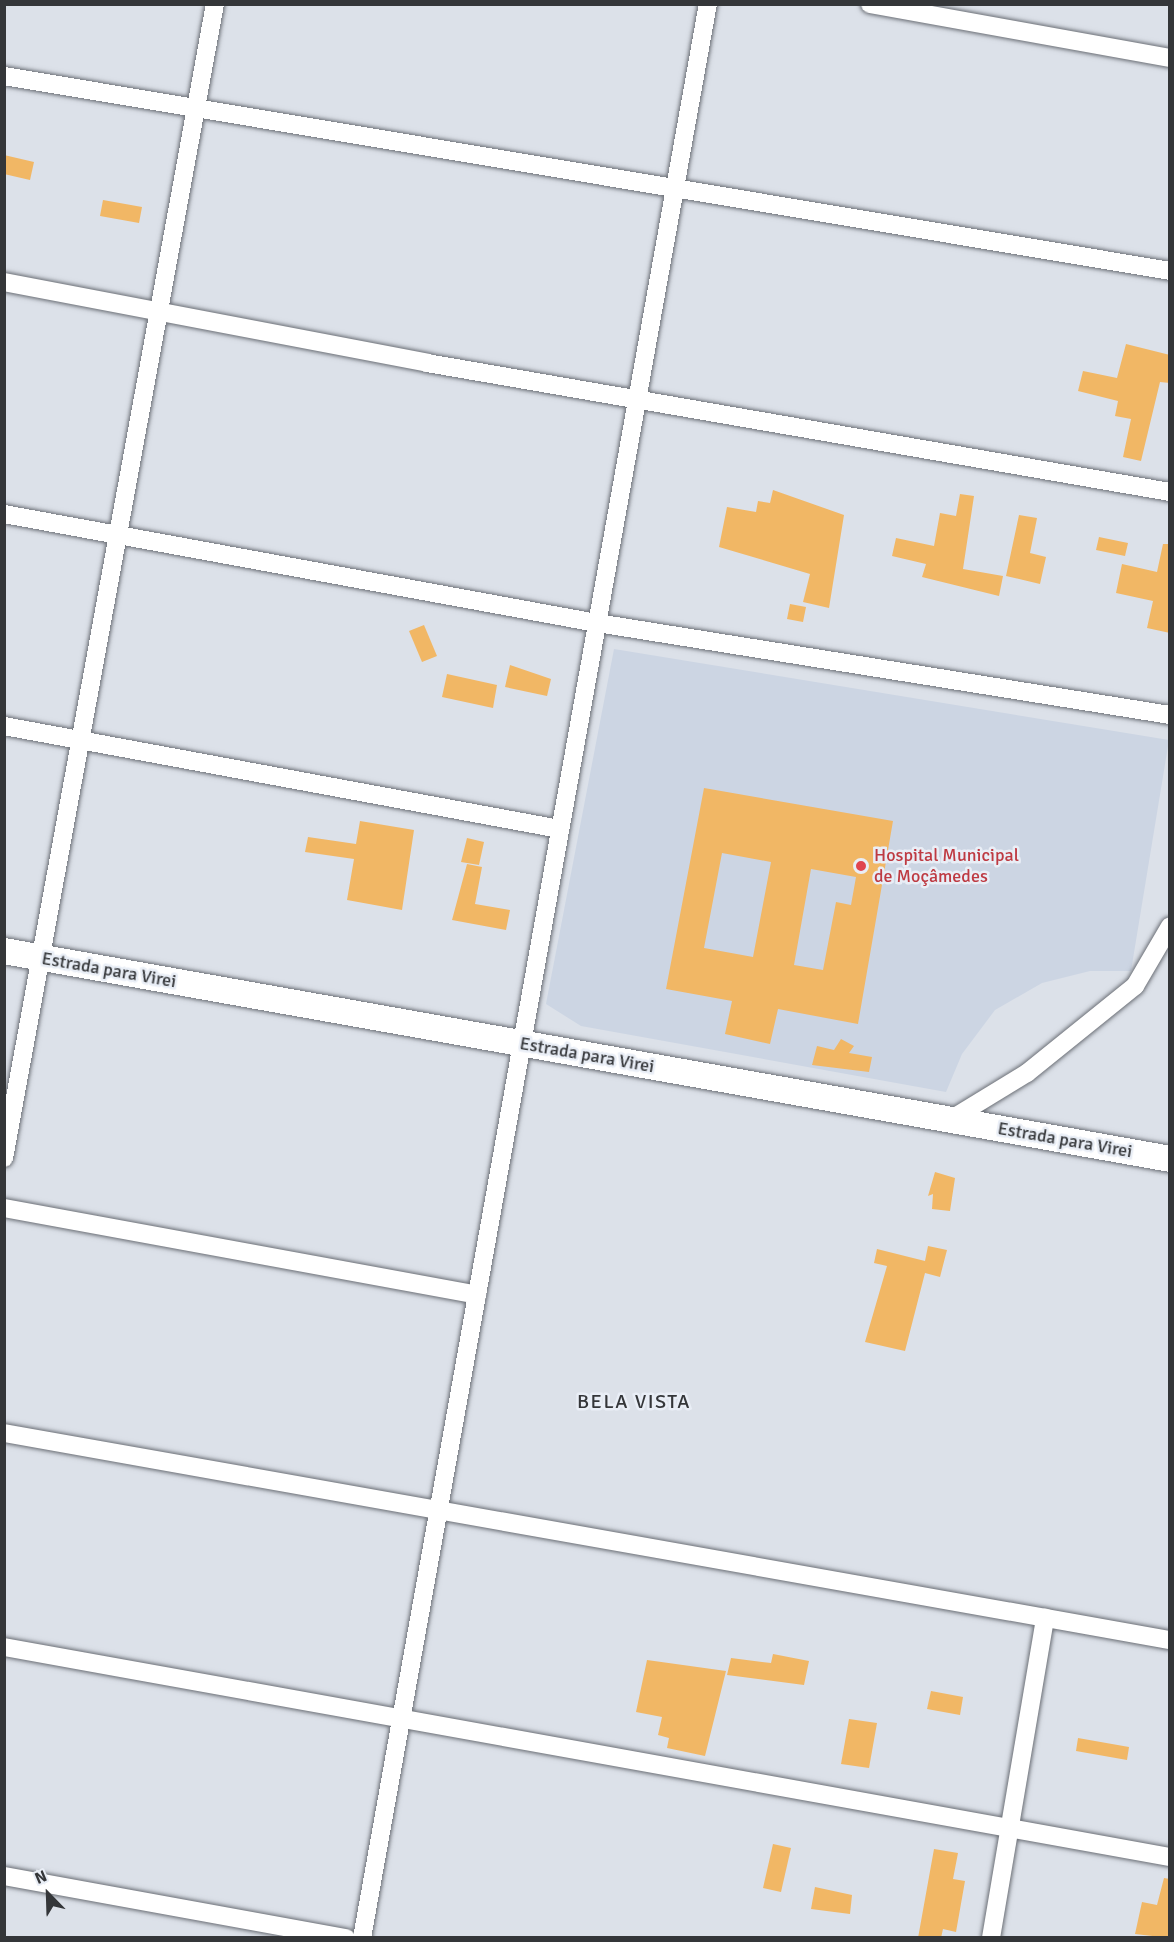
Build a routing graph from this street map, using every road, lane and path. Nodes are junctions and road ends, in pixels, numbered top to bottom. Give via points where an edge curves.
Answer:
1 (215, 4) edge
2 (708, 4) edge
3 (870, 4) edge
4 (1170, 58) edge
5 (4, 76) edge
6 (196, 109) junction
7 (675, 190) junction
8 (1170, 271) edge
9 (4, 282) edge
10 (159, 312) junction
11 (638, 398) junction
12 (1170, 492) edge
13 (4, 514) edge
14 (118, 534) junction
15 (597, 622) junction
16 (1170, 715) edge
17 (4, 726) edge
18 (81, 738) junction
19 (560, 829) junction
20 (1170, 926) edge
21 (4, 951) edge
22 (41, 958) junction
23 (522, 1043) junction
24 (950, 1120) junction
25 (4, 1158) edge
26 (1170, 1159) edge
27 (4, 1208) edge
28 (477, 1295) junction
29 (4, 1433) edge
30 (438, 1510) junction
31 (1046, 1618) junction
32 (1170, 1640) edge
33 (4, 1647) edge
34 (401, 1718) junction
35 (1010, 1828) junction
36 (1170, 1857) edge
37 (4, 1876) edge
38 (346, 1938) edge
39 (362, 1938) edge
40 (991, 1938) edge

1 - 6 street
2 - 7 street
3 - 4 street
5 - 6 street
6 - 7 street
6 - 10 street
7 - 8 street
7 - 11 street
9 - 10 street
10 - 11 street
10 - 14 street
11 - 12 street
11 - 15 street
13 - 14 street
14 - 15 street
14 - 18 street
15 - 16 street
15 - 19 street
17 - 18 street
18 - 19 street
18 - 22 street
19 - 23 street
20 - 24 street via 1136,986 1027,1073
21 - 22 street, Estrada para Virei
22 - 23 street, Estrada para Virei
22 - 25 street
23 - 24 street, Estrada para Virei
23 - 28 street
24 - 26 street, Estrada para Virei
27 - 28 street
28 - 30 street
29 - 30 street
30 - 31 street
30 - 34 street
31 - 32 street
31 - 35 street
33 - 34 street
34 - 35 street
34 - 39 street
35 - 36 street
35 - 40 street
37 - 38 street

